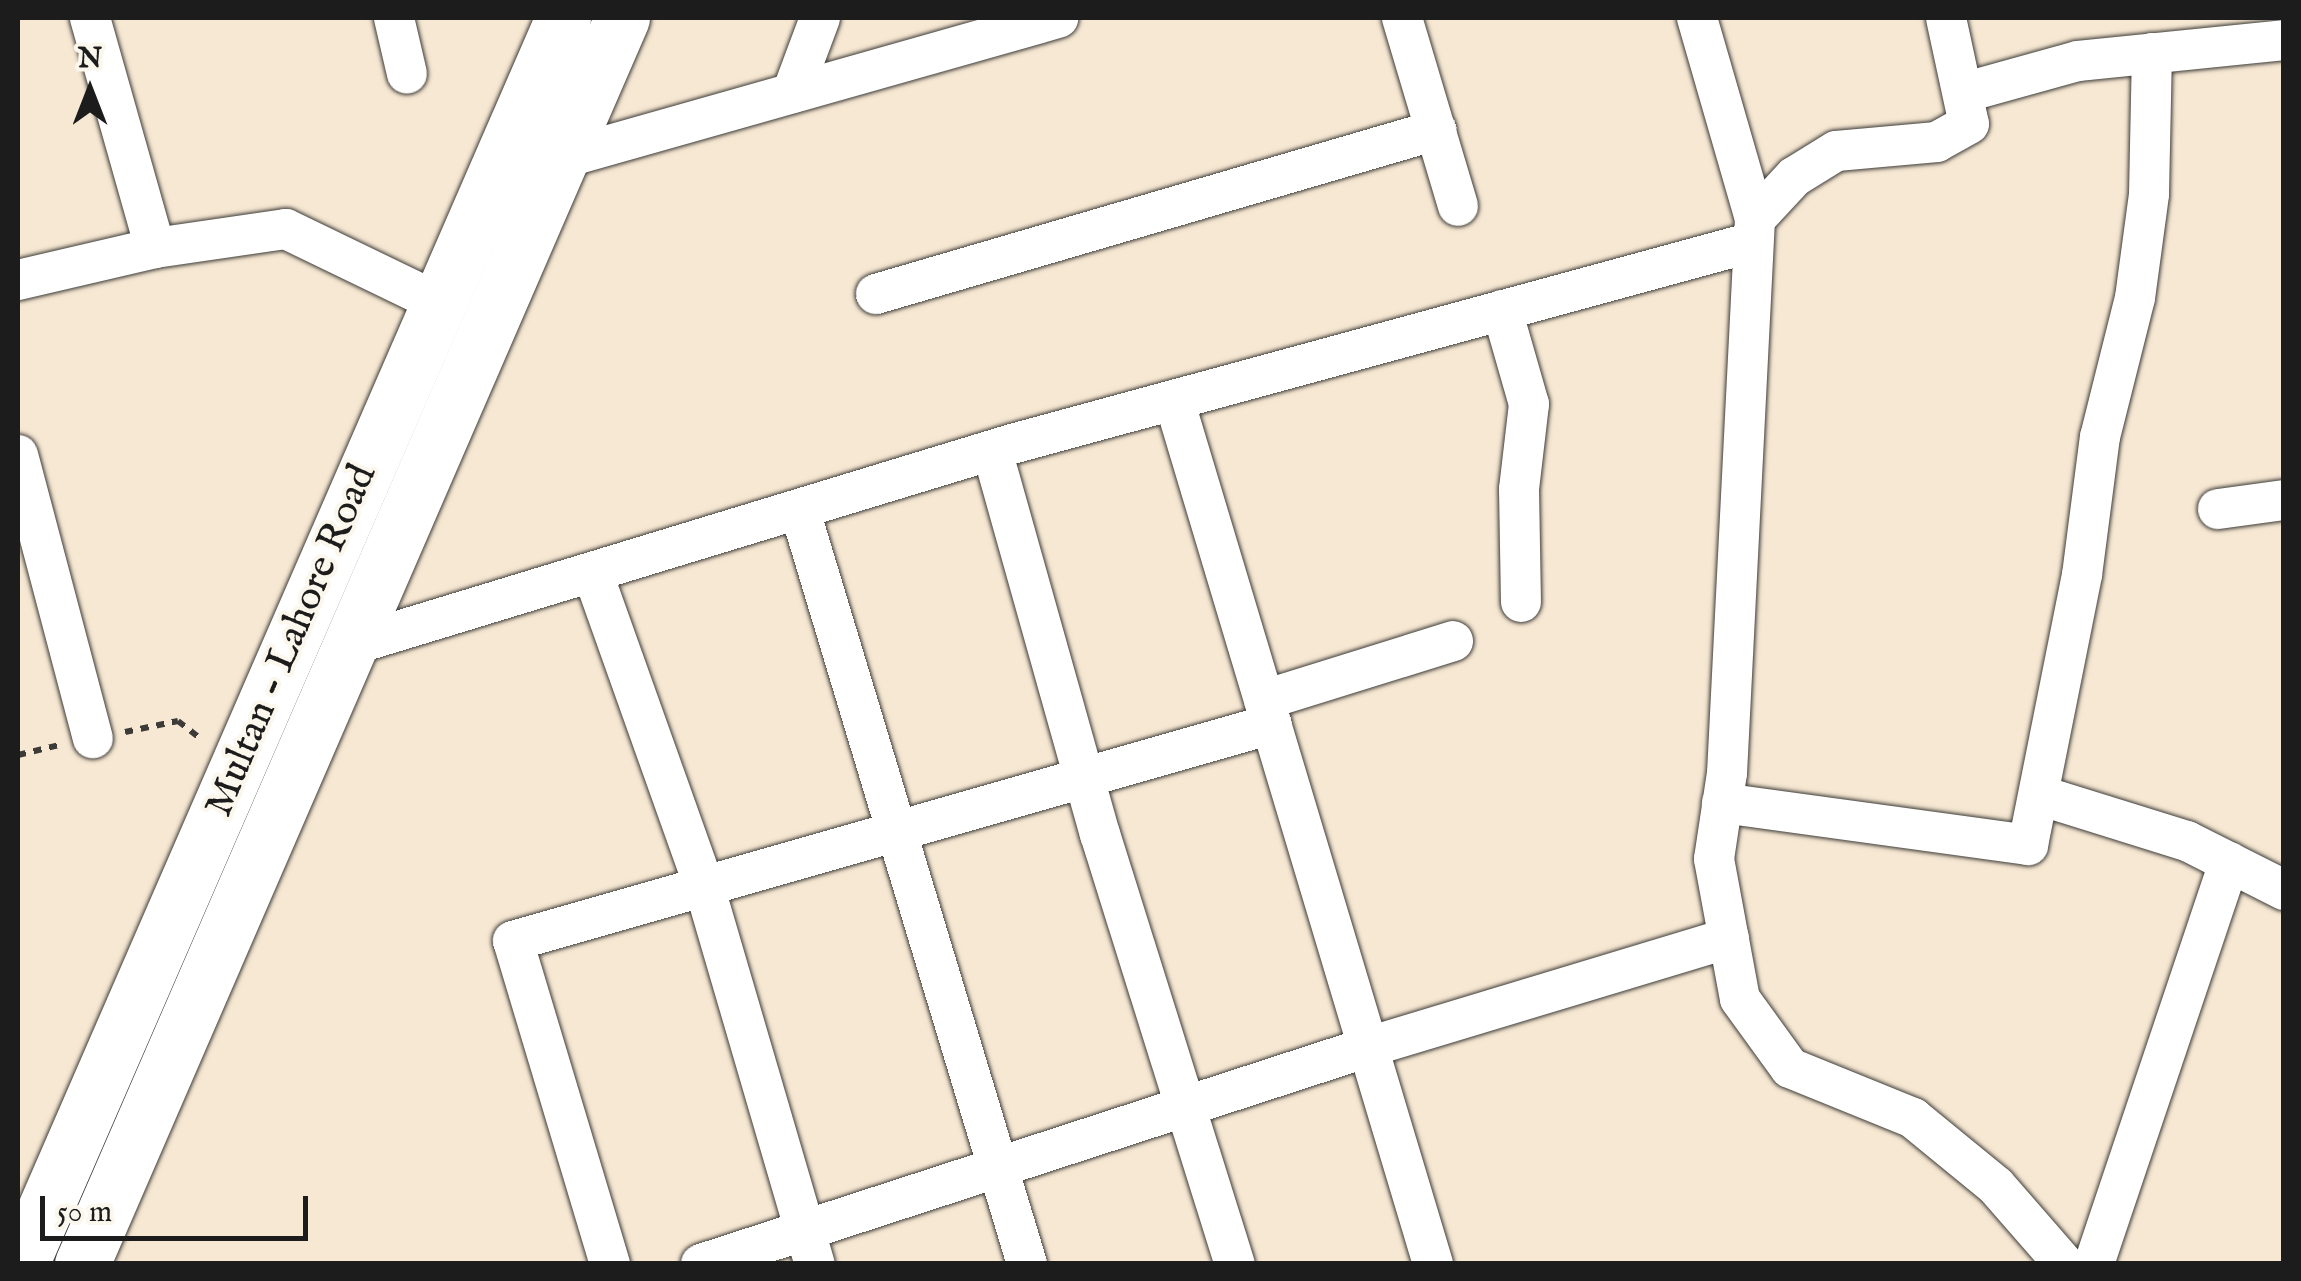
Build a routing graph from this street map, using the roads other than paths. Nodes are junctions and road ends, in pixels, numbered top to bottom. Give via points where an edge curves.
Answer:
1 (90, 18) edge
2 (394, 18) edge
3 (563, 18) edge
4 (622, 18) edge
5 (820, 18) edge
6 (1058, 18) edge
7 (1402, 18) edge
8 (1697, 18) edge
9 (1946, 18) edge
10 (2284, 40) edge
11 (2152, 54) junction
12 (407, 74) dead end
13 (1966, 92) junction
14 (792, 93) junction
15 (1436, 130) junction
16 (560, 159) junction
17 (1458, 206) dead end
18 (1754, 230) junction
19 (155, 248) junction
20 (18, 280) edge
21 (876, 294) dead end
22 (439, 302) junction
23 (1502, 310) junction
24 (1174, 400) junction
25 (993, 454) junction
26 (18, 455) edge
27 (2284, 500) edge
28 (2218, 509) dead end
29 (800, 511) junction
30 (593, 574) junction
31 (1521, 602) dead end
32 (1453, 641) dead end
33 (352, 644) junction
34 (1268, 712) junction
35 (94, 738) dead end
36 (1085, 780) junction
37 (2039, 795) junction
38 (1722, 803) junction
39 (900, 833) junction
40 (2230, 862) junction
41 (705, 889) junction
42 (2284, 890) edge
43 (1729, 938) junction
44 (1368, 1047) junction
45 (1186, 1106) junction
46 (997, 1166) junction
47 (811, 1248) edge
48 (21, 1264) edge
49 (82, 1264) edge
50 (610, 1264) edge
51 (701, 1264) edge
52 (1027, 1264) edge
53 (1235, 1264) edge
54 (1433, 1264) edge
55 (2064, 1264) edge
56 (2094, 1264) edge

1 - 19 street
2 - 12 street
3 - 22 main road, Multan - Lahore Road
4 - 16 main road, Multan - Lahore Road
5 - 14 street
6 - 14 street
7 - 15 street
8 - 18 street
9 - 13 street
10 - 11 street
11 - 13 street via 2078,61
11 - 37 street via 2150,194 2134,298 2100,437 2082,575
13 - 18 street via 1969,124 1937,142 1836,150 1794,177
14 - 16 street
15 - 17 street
15 - 21 street
16 - 33 main road, Multan - Lahore Road
18 - 23 street
18 - 38 street
19 - 20 street
19 - 22 street via 286,229
22 - 48 main road, Multan - Lahore Road
23 - 24 street
23 - 31 street via 1528,404 1519,489
24 - 25 street
24 - 34 street
25 - 29 street
25 - 36 street
26 - 35 street
27 - 28 street
29 - 30 street
29 - 39 street
30 - 33 street
30 - 41 street
32 - 34 street
33 - 49 main road, Multan - Lahore Road
34 - 36 street
34 - 44 street
36 - 39 street
36 - 45 street
37 - 38 street via 2028,845
37 - 40 street via 2187,841
38 - 43 street via 1714,858
39 - 41 street
39 - 46 street
40 - 42 street
40 - 56 street
41 - 47 street
41 - 50 street via 513,941
43 - 44 street
43 - 55 street via 1740,998 1790,1068 1913,1118 1996,1186
44 - 45 street
44 - 54 street
45 - 46 street
45 - 53 street
46 - 47 street
46 - 52 street
47 - 51 street

